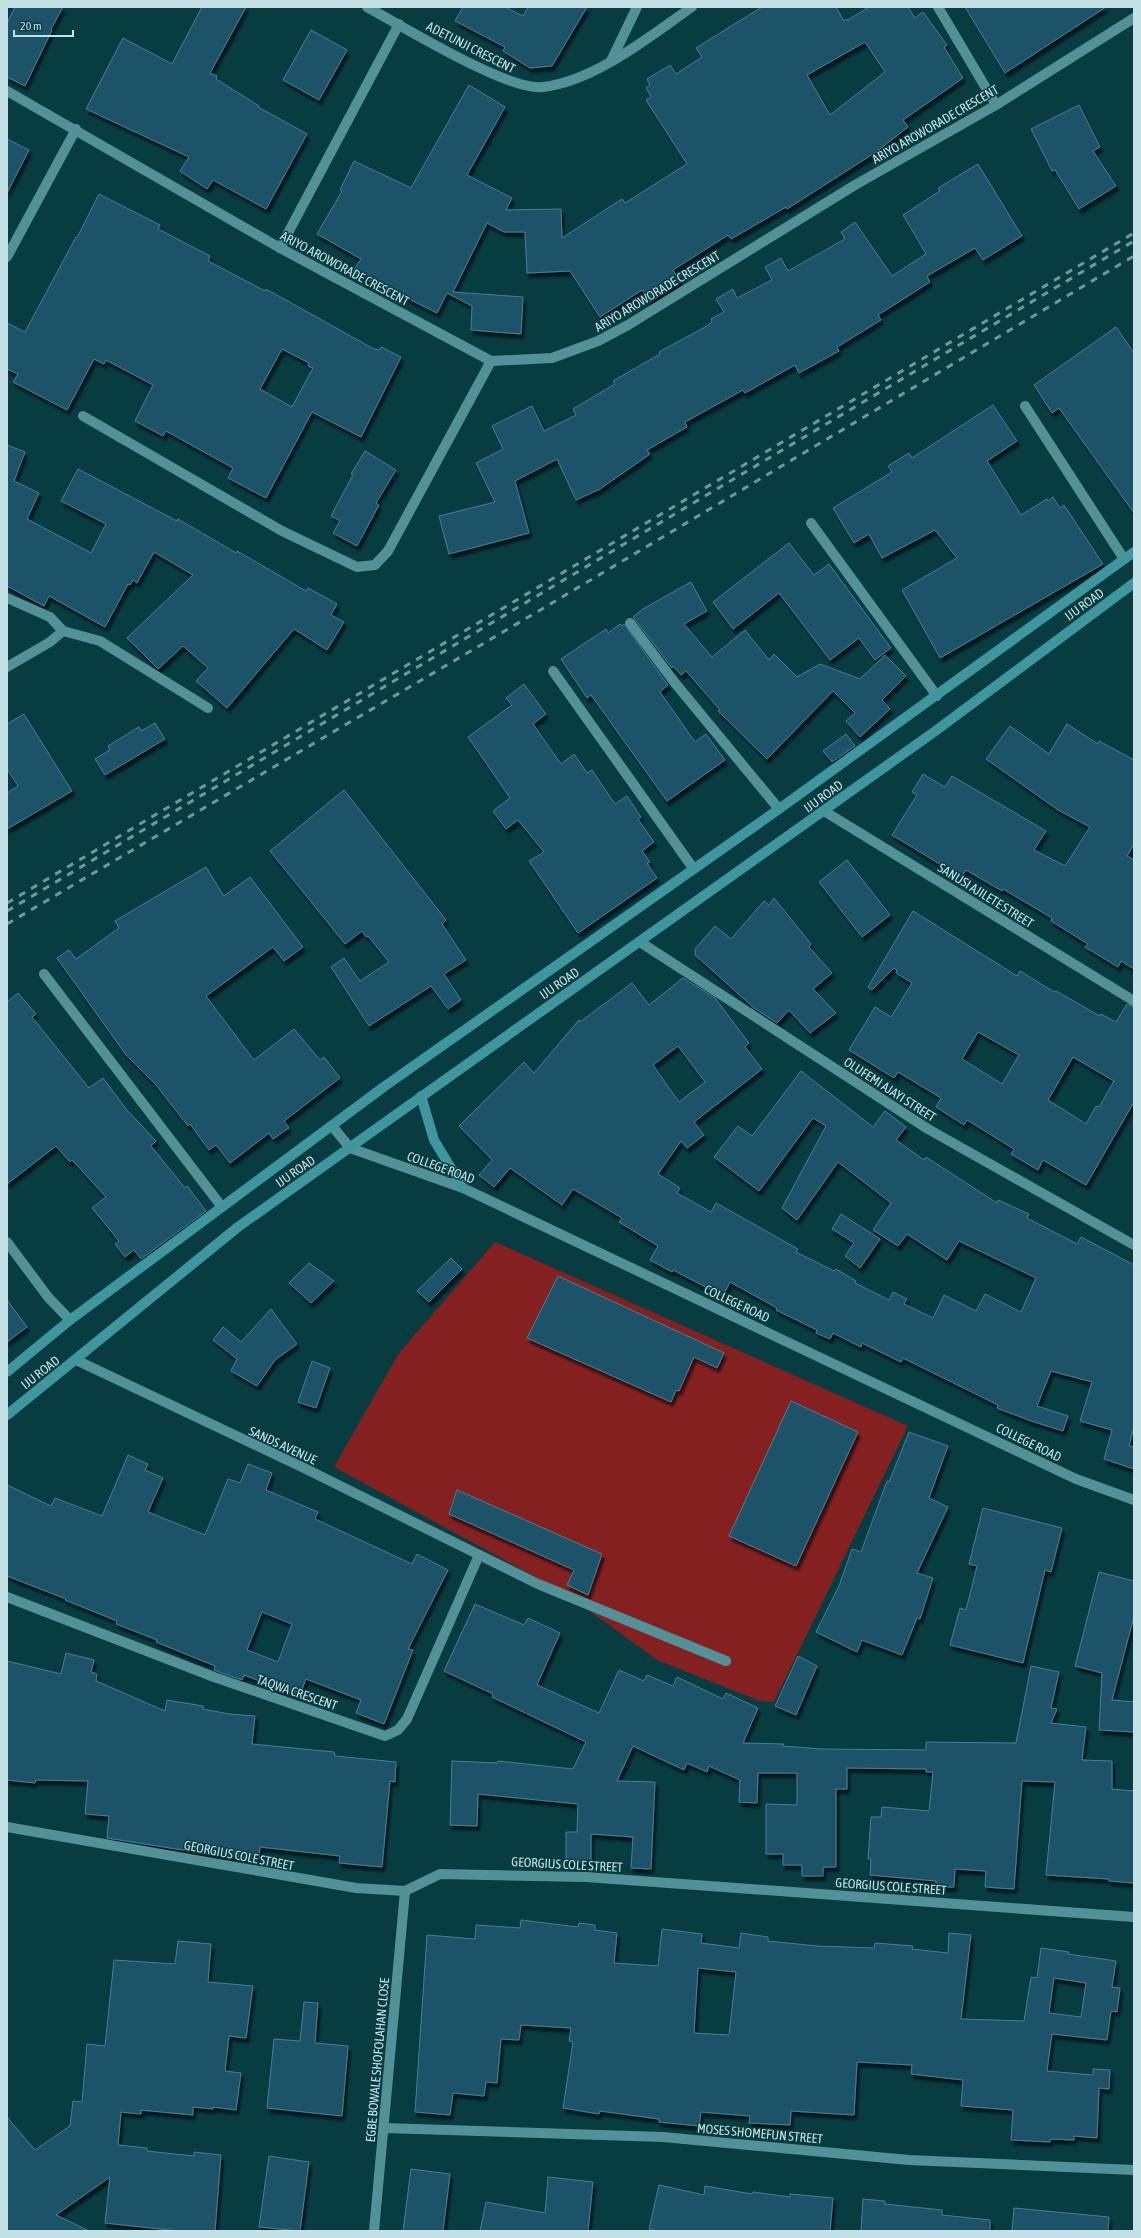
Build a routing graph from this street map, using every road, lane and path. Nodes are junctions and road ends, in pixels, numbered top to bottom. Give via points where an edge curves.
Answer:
1 (368, 7) edge
2 (637, 7) edge
3 (692, 7) edge
4 (938, 7) edge
5 (1134, 18) edge
6 (399, 24) junction
7 (610, 63) junction
8 (7, 91) edge
9 (996, 105) junction
10 (76, 130) junction
11 (280, 248) junction
12 (7, 257) edge
13 (491, 361) junction
14 (1025, 406) dead end
15 (83, 416) dead end
16 (811, 523) dead end
17 (1134, 552) edge
18 (1124, 559) junction
19 (1134, 583) edge
20 (7, 598) edge
21 (630, 623) dead end
22 (63, 631) junction
23 (7, 667) edge
24 (553, 671) dead end
25 (937, 696) junction
26 (208, 708) dead end
27 (779, 809) junction
28 (824, 811) junction
29 (693, 868) junction
30 (640, 942) junction
31 (44, 974) dead end
32 (1134, 1001) edge
33 (421, 1096) junction
34 (333, 1127) junction
35 (350, 1148) junction
36 (463, 1188) junction
37 (222, 1207) junction
38 (7, 1242) edge
39 (1134, 1245) edge
40 (70, 1320) junction
41 (76, 1360) junction
42 (7, 1372) edge
43 (7, 1415) edge
44 (1134, 1500) edge
45 (479, 1554) junction
46 (7, 1597) edge
47 (726, 1661) dead end
48 (7, 1827) edge
49 (406, 1891) junction
50 (1134, 1917) edge
51 (384, 2128) junction
52 (1134, 2170) edge
53 (374, 2231) edge

1 - 6 street, ADETUNJI CRESCENT
2 - 7 street
3 - 7 street, ADETUNJI CRESCENT
4 - 9 street
5 - 9 street, ARIYO AROWORADE CRESCENT
6 - 7 street, ADETUNJI CRESCENT via 471,63 516,83 542,88 565,82
6 - 11 street
8 - 10 street, ARIYO AROWORADE CRESCENT
9 - 13 street, ARIYO AROWORADE CRESCENT via 855,185 598,341 552,358
10 - 11 street, ARIYO AROWORADE CRESCENT
10 - 12 street
11 - 13 street, ARIYO AROWORADE CRESCENT
13 - 15 street via 388,551 375,565 357,567 282,530
14 - 18 street
16 - 25 street
17 - 18 main road, IJU ROAD
18 - 25 main road, IJU ROAD
19 - 28 main road, IJU ROAD via 941,728
20 - 22 street via 50,617
21 - 27 street via 675,683
22 - 23 street via 50,642
22 - 26 street via 100,640
24 - 29 street
25 - 27 main road, IJU ROAD
27 - 29 main road, IJU ROAD
28 - 30 main road, IJU ROAD
28 - 32 street, SANUSI AJILETE STREET
29 - 34 main road, IJU ROAD via 385,1086
30 - 33 main road, IJU ROAD
30 - 39 street, OLUFEMI AJAYI STREET via 928,1129
31 - 37 street
33 - 35 main road, IJU ROAD
33 - 36 main road via 434,1140
34 - 35 street
34 - 37 main road, IJU ROAD
35 - 36 street, COLLEGE ROAD
35 - 41 main road, IJU ROAD via 238,1227
36 - 44 street, COLLEGE ROAD via 1076,1479
37 - 40 main road, IJU ROAD
38 - 40 street via 48,1297
40 - 42 main road, IJU ROAD
41 - 43 main road, IJU ROAD
41 - 45 street, SANDS AVENUE
45 - 46 street, TAQWA CRESCENT via 407,1719 398,1730 385,1736 214,1677
45 - 47 street, SANDS AVENUE via 538,1584
48 - 49 street, GEORGIUS COLE STREET via 301,1880 356,1888
49 - 50 street, GEORGIUS COLE STREET via 440,1874 586,1877
49 - 51 street, EGBE BOWALE SHOFOLAHAN CLOSE
51 - 52 street, MOSES SHOMEFUN STREET via 663,2137 909,2160
51 - 53 street, EGBE BOWALE SHOFOLAHAN CLOSE

